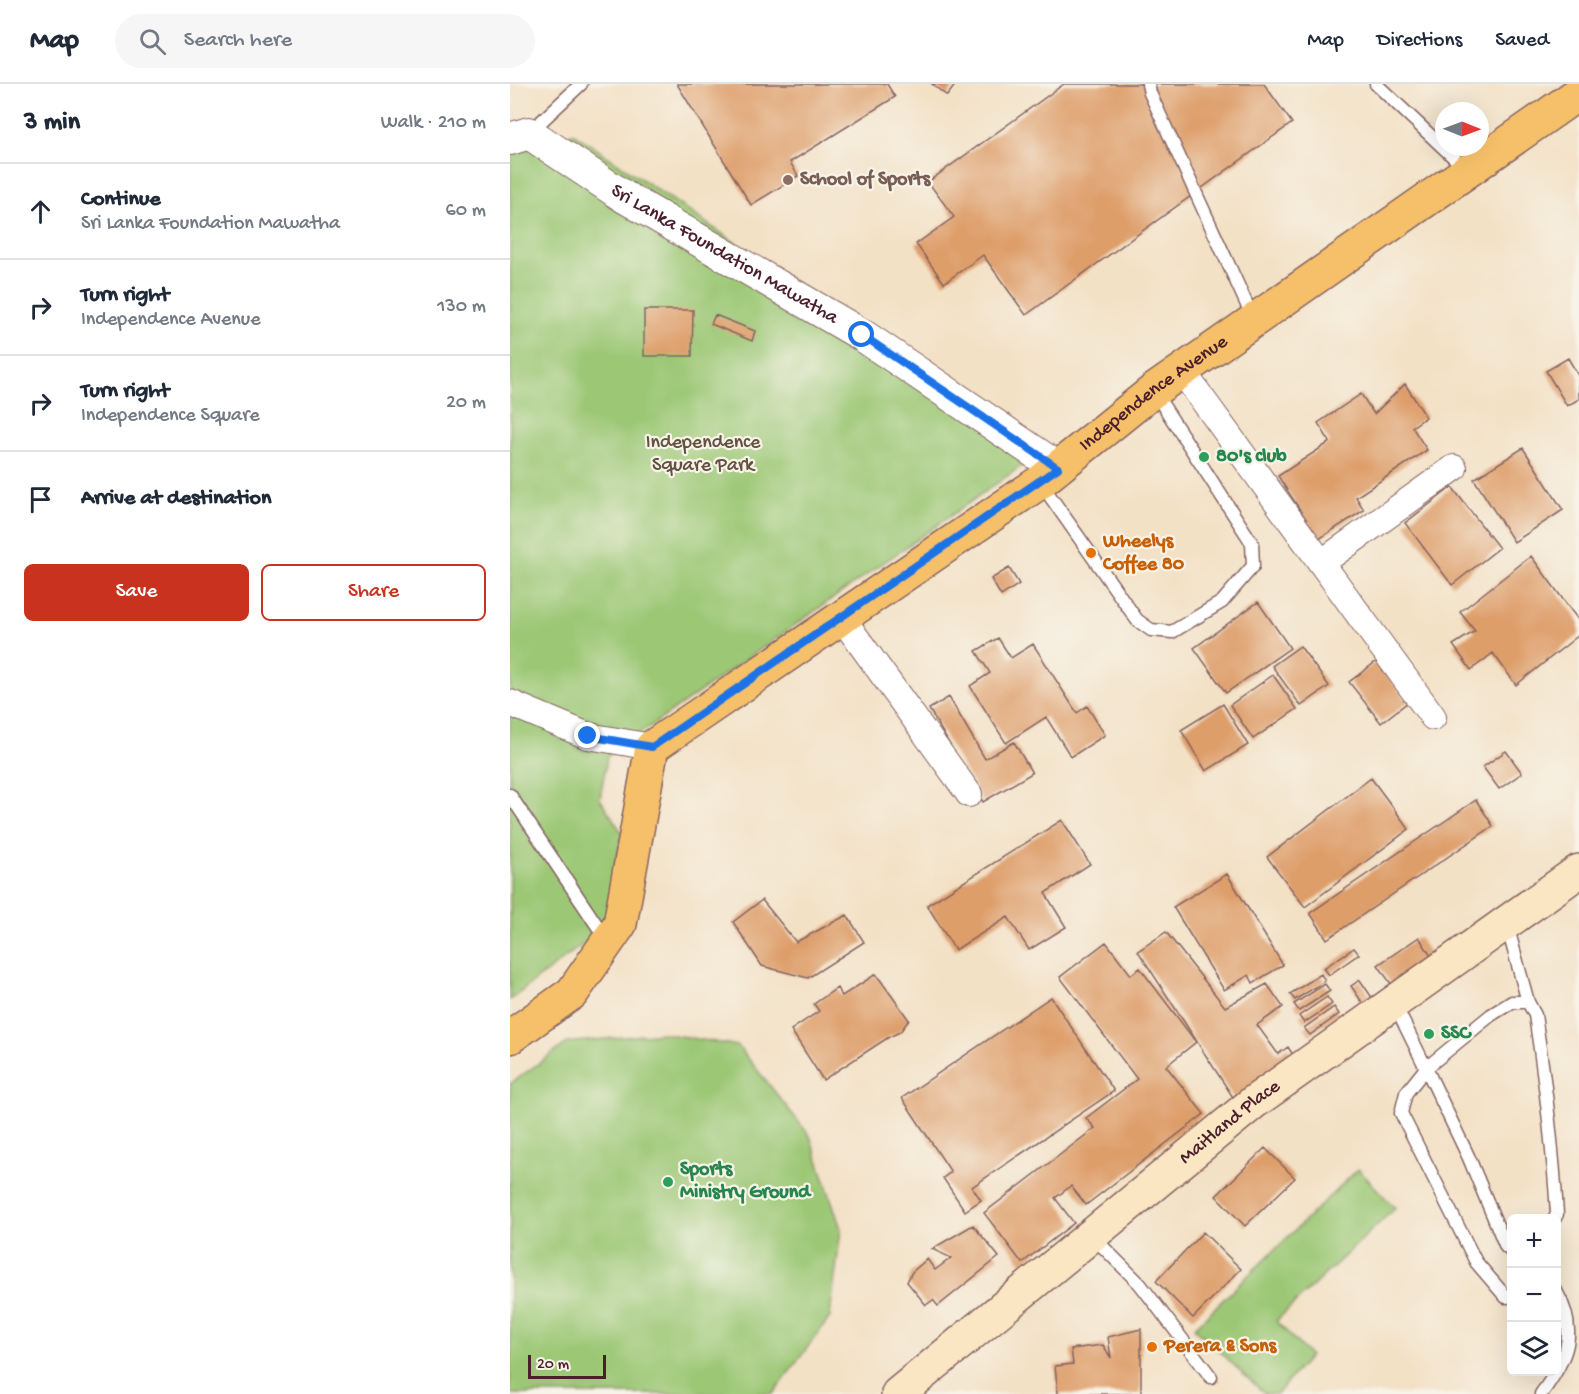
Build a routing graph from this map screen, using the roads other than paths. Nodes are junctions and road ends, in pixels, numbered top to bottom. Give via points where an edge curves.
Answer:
1 (581, 84) edge
2 (1148, 84) edge
3 (1376, 84) edge
4 (1579, 93) edge
5 (520, 136) edge
6 (1468, 171) junction
7 (1254, 320) junction
8 (1182, 371) junction
9 (1154, 391) junction
10 (1454, 468) dead end
11 (1049, 475) junction
12 (1321, 563) junction
13 (842, 618) junction
14 (510, 703) edge
15 (1433, 717) dead end
16 (652, 747) junction
17 (969, 794) dead end
18 (510, 795) edge
19 (1579, 871) edge
20 (1506, 923) junction
21 (608, 942) junction
22 (1394, 1002) junction
23 (1528, 1002) junction
24 (510, 1037) edge
25 (1426, 1068) junction
26 (1557, 1214) edge
27 (1092, 1235) junction
28 (1507, 1247) edge
29 (1507, 1297) edge
30 (1561, 1298) edge
31 (1211, 1377) dead end
32 (898, 1394) edge
33 (1541, 1394) edge

1 - 5 lane
2 - 7 lane
3 - 6 lane
4 - 6 main road, Independence Avenue
5 - 11 street, Sri Lanka Foundation Mawatha via 862,335
6 - 7 main road, Independence Avenue
7 - 8 main road, Independence Avenue
8 - 9 main road, Independence Avenue
8 - 12 street
9 - 11 main road, Independence Avenue
9 - 11 lane via 1252,543 1253,566 1222,602 1172,632 1152,630 1137,620
10 - 12 street
11 - 13 main road, Independence Avenue
12 - 15 street
13 - 16 main road, Independence Avenue
13 - 17 street
14 - 16 street via 588,736
16 - 21 main road via 620,924
18 - 21 lane
19 - 20 main road, Maitland Place
20 - 22 main road, Maitland Place
20 - 23 lane
21 - 24 main road via 572,993
22 - 25 lane
22 - 27 main road, Maitland Place via 1254,1102
23 - 25 lane via 1512,1002 1498,1011
23 - 26 lane via 1535,1015 1549,1111
25 - 28 lane
25 - 29 lane via 1406,1093 1401,1113 1476,1262
27 - 31 lane via 1140,1284
27 - 32 main road, Maitland Place
30 - 33 lane via 1569,1312 1571,1346

